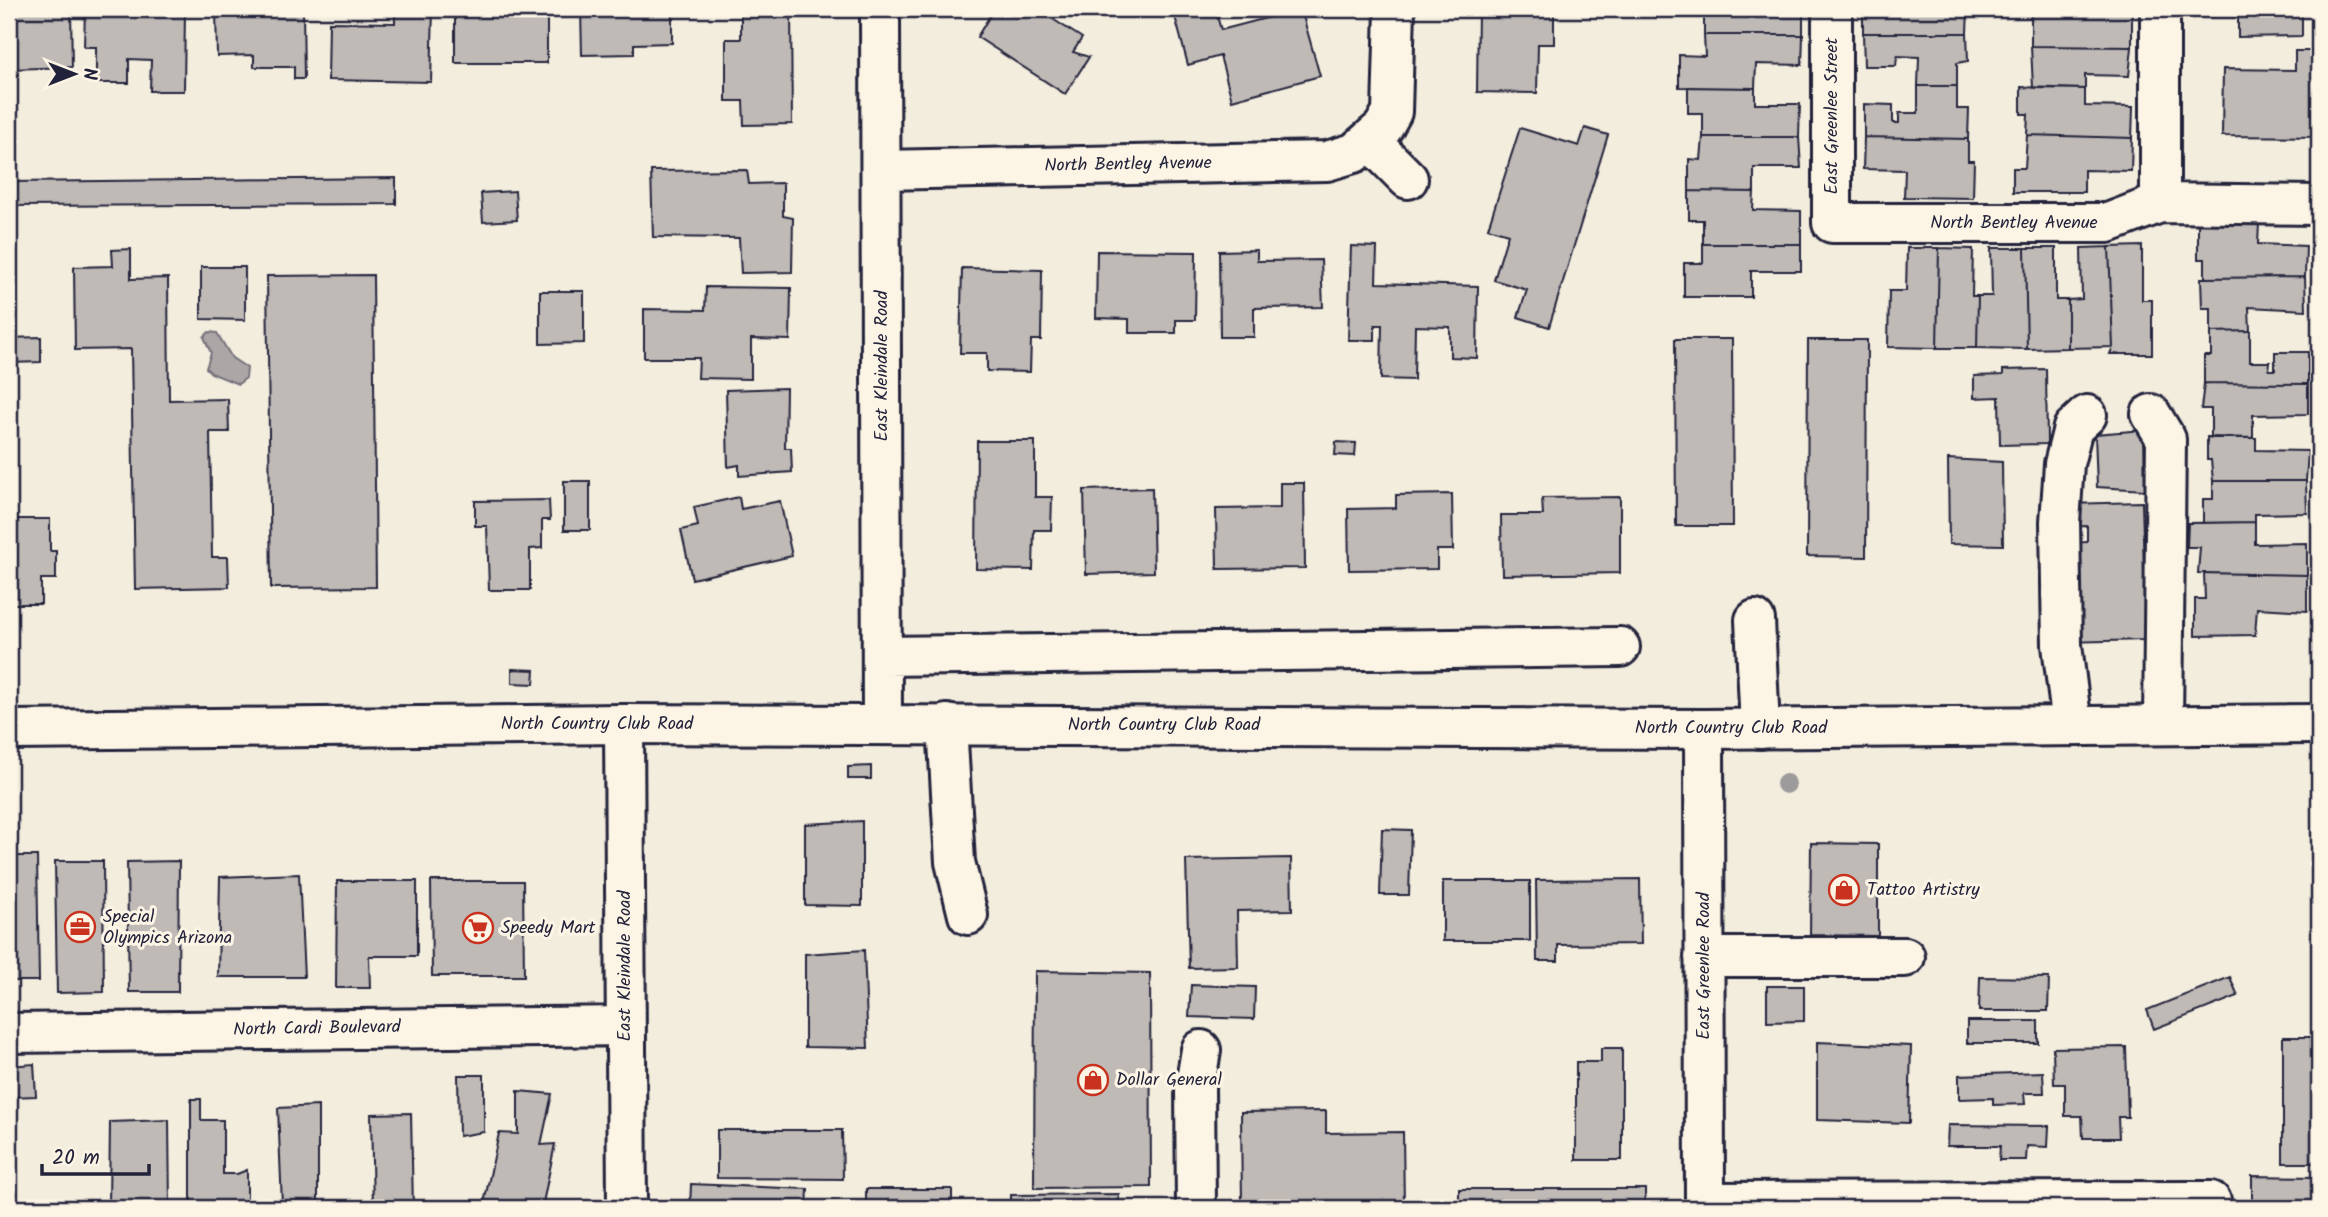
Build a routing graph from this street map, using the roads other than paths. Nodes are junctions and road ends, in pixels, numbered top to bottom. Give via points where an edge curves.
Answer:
1 (880, 9) edge
2 (1395, 9) edge
3 (1832, 9) edge
4 (2160, 9) edge
5 (1369, 140) junction
6 (881, 170) junction
7 (1408, 179) dead end
8 (2160, 203) junction
9 (2319, 205) edge
10 (1832, 223) joint
11 (2151, 414) dead end
12 (2087, 415) dead end
13 (1755, 620) dead end
14 (1620, 647) dead end
15 (881, 656) junction
16 (624, 724) junction
17 (881, 724) junction
18 (947, 724) junction
19 (2319, 724) edge
20 (2163, 725) junction
21 (2072, 726) junction
22 (1704, 729) junction
23 (1760, 729) junction
24 (9, 730) edge
25 (968, 915) dead end
26 (1704, 957) junction
27 (1905, 957) dead end
28 (626, 1026) junction
29 (9, 1033) edge
30 (1201, 1050) dead end
31 (2211, 1201) dead end
32 (1705, 1205) edge
33 (626, 1208) edge
34 (1196, 1208) edge

1 - 6 street, East Kleindale Road
2 - 5 street, North Bentley Avenue via 1392,112
3 - 10 street, East Greenlee Street
4 - 8 street
5 - 6 street, North Bentley Avenue via 1353,153 1327,161
5 - 7 street
6 - 15 street, East Kleindale Road
8 - 9 street, North Bentley Avenue
8 - 10 street, North Bentley Avenue via 2108,223
11 - 20 street via 2166,439
12 - 21 street via 2073,428 2064,464 2060,522 2062,645
13 - 23 street
14 - 15 street
15 - 17 street, East Kleindale Road
16 - 17 street, North Country Club Road
16 - 24 street, North Country Club Road
16 - 28 street, East Kleindale Road
17 - 18 street, North Country Club Road
18 - 22 street, North Country Club Road
18 - 25 street via 955,862
19 - 20 street, North Country Club Road
20 - 21 street, North Country Club Road
21 - 23 street, North Country Club Road
22 - 23 street, North Country Club Road
22 - 26 street, East Greenlee Road
26 - 27 street
26 - 32 street, East Greenlee Road
28 - 29 street, North Cardi Boulevard
28 - 33 street, East Kleindale Road
30 - 34 street via 1195,1087
31 - 32 street, East Greenlee Road

